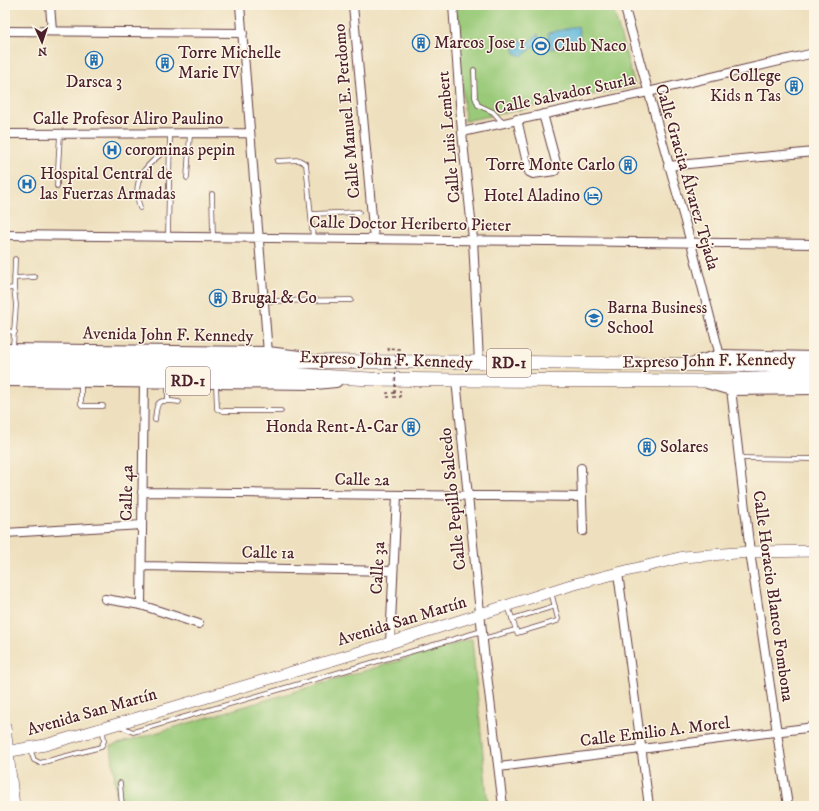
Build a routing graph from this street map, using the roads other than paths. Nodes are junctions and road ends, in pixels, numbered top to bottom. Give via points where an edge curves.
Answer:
1 (50, 5) edge
2 (240, 5) edge
3 (353, 5) edge
4 (453, 5) edge
5 (624, 5) edge
6 (5, 31) edge
7 (52, 31) junction
8 (243, 33) junction
9 (814, 53) edge
10 (474, 70) dead end
11 (648, 92) junction
12 (543, 114) junction
13 (517, 119) junction
14 (502, 122) junction
15 (462, 132) junction
16 (5, 134) edge
17 (60, 134) junction
18 (170, 134) junction
19 (190, 134) junction
20 (250, 134) junction
21 (169, 148) junction
22 (814, 152) edge
23 (276, 161) dead end
24 (668, 166) junction
25 (187, 178) dead end
26 (57, 186) dead end
27 (212, 194) dead end
28 (140, 208) dead end
29 (359, 212) dead end
30 (311, 214) junction
31 (5, 235) edge
32 (168, 236) junction
33 (213, 237) junction
34 (259, 237) junction
35 (313, 238) junction
36 (374, 239) junction
37 (474, 239) junction
38 (691, 243) junction
39 (814, 244) edge
40 (14, 259) dead end
41 (35, 277) dead end
42 (14, 278) junction
43 (14, 288) junction
44 (5, 289) edge
45 (351, 300) dead end
46 (264, 301) junction
47 (5, 331) edge
48 (15, 332) junction
49 (7, 349) edge
50 (55, 351) junction
51 (720, 356) junction
52 (814, 358) edge
53 (5, 361) edge
54 (479, 362) junction
55 (267, 363) junction
56 (687, 364) junction
57 (814, 366) edge
58 (5, 371) edge
59 (785, 371) junction
60 (5, 375) edge
61 (814, 377) edge
62 (370, 379) junction
63 (5, 380) edge
64 (22, 380) junction
65 (56, 380) junction
66 (81, 380) junction
67 (144, 380) junction
68 (456, 380) junction
69 (700, 380) junction
70 (168, 381) junction
71 (216, 381) junction
72 (814, 388) edge
73 (5, 389) edge
74 (732, 389) junction
75 (168, 400) junction
76 (179, 402) dead end
77 (103, 406) dead end
78 (281, 411) dead end
79 (155, 420) dead end
80 (740, 458) junction
81 (814, 459) edge
82 (581, 468) dead end
83 (142, 492) junction
84 (397, 495) junction
85 (468, 496) junction
86 (582, 497) junction
87 (142, 525) junction
88 (583, 531) dead end
89 (5, 533) edge
90 (814, 551) edge
91 (750, 552) junction
92 (142, 566) junction
93 (393, 571) junction
94 (618, 573) junction
95 (551, 591) junction
96 (105, 599) dead end
97 (141, 605) junction
98 (508, 606) junction
99 (555, 606) junction
100 (480, 615) junction
101 (512, 619) junction
102 (199, 624) dead end
103 (515, 630) junction
104 (482, 635) junction
105 (390, 643) junction
106 (117, 724) junction
107 (5, 727) edge
108 (814, 727) edge
109 (103, 728) junction
110 (778, 732) junction
111 (29, 748) junction
112 (640, 749) junction
113 (6, 752) edge
114 (499, 767) junction
115 (120, 783) dead end
116 (5, 802) edge
117 (6, 806) edge
118 (14, 806) edge
119 (122, 806) edge
120 (503, 806) edge
121 (649, 806) edge
122 (788, 806) edge

1 - 7 street
2 - 8 street
3 - 36 street, Calle Manuel E. Perdomo
4 - 15 street, Calle Luis Lembert
5 - 11 street, Calle Gracita Álvarez Tejada
6 - 7 street
7 - 8 street
8 - 20 street
9 - 11 street, Calle Salvador Sturla
10 - 14 lane via 475,97 478,105 493,112
11 - 12 street, Calle Salvador Sturla
11 - 24 street, Calle Gracita Álvarez Tejada
12 - 13 street, Calle Salvador Sturla
12 - 13 street via 557,166 555,171 533,174 529,172
13 - 14 street, Calle Salvador Sturla
14 - 15 street, Calle Salvador Sturla
15 - 37 street, Calle Luis Lembert
16 - 17 street, Calle Profesor Aliro Paulino
17 - 18 street, Calle Profesor Aliro Paulino
17 - 26 lane
18 - 19 street, Calle Profesor Aliro Paulino
18 - 21 lane
19 - 20 street, Calle Profesor Aliro Paulino
19 - 25 lane
20 - 34 street
21 - 28 lane via 152,160 143,171 136,187
21 - 32 lane via 166,213
22 - 24 street
23 - 30 lane via 299,160 306,164
24 - 38 street, Calle Gracita Álvarez Tejada
27 - 33 lane
29 - 30 lane
30 - 35 lane
31 - 32 street, Calle Doctor Heriberto Pieter
32 - 33 street, Calle Doctor Heriberto Pieter via 186,240
33 - 34 street, Calle Doctor Heriberto Pieter
34 - 35 street, Calle Doctor Heriberto Pieter
34 - 46 street
35 - 36 street, Calle Doctor Heriberto Pieter
36 - 37 street, Calle Doctor Heriberto Pieter
37 - 38 street, Calle Doctor Heriberto Pieter
37 - 54 street, Calle Luis Lembert
38 - 39 street, Calle Doctor Heriberto Pieter
38 - 51 street, Calle Gracita Álvarez Tejada
40 - 42 lane
41 - 42 lane
42 - 43 lane
43 - 44 lane
43 - 48 lane
45 - 46 lane
46 - 55 street
47 - 48 lane
48 - 49 lane
49 - 50 main road, Avenida John F. Kennedy / RD-1
49 - 50 main road via 45,356
50 - 55 main road, Avenida John F. Kennedy / RD-1
51 - 52 main road, RD-1
51 - 56 main road, RD-1
53 - 55 highway, Expreso John F. Kennedy / RD-1
54 - 55 highway, Expreso John F. Kennedy / RD-1
54 - 56 highway, Expreso John F. Kennedy / RD-1
55 - 58 highway, Expreso John F. Kennedy / RD-1
55 - 62 highway, Expreso John F. Kennedy / RD-1
56 - 59 highway, Expreso John F. Kennedy / RD-1
57 - 59 highway, Expreso John F. Kennedy / RD-1
59 - 61 highway, Expreso John F. Kennedy / RD-1
59 - 69 highway, Expreso John F. Kennedy / RD-1
60 - 65 main road via 46,375
62 - 68 highway, Expreso John F. Kennedy / RD-1
62 - 71 main road, RD-1 via 315,383
63 - 64 main road, RD-1
64 - 65 main road, RD-1
64 - 73 main road
65 - 66 main road, RD-1
66 - 67 main road, RD-1
66 - 77 lane via 81,404
67 - 70 main road, RD-1
67 - 83 street, Calle 4a
68 - 69 highway, Expreso John F. Kennedy / RD-1
68 - 85 street, Calle Pepillo Salcedo
69 - 74 main road, RD-1
70 - 71 main road, RD-1
70 - 75 lane
71 - 78 lane via 217,409
72 - 74 main road, RD-1
74 - 80 street, Calle Horacio Blanco Fombona
75 - 76 lane
75 - 79 lane via 157,404
80 - 81 lane
80 - 91 street, Calle Horacio Blanco Fombona
82 - 86 street
83 - 84 street, Calle 2a
83 - 87 street, Calle 4a
84 - 85 street, Calle 2a
84 - 93 street, Calle 3a
85 - 86 street, Calle 2a
85 - 100 street, Calle Pepillo Salcedo
86 - 88 street
87 - 89 street
87 - 92 street, Calle 4a
90 - 91 main road, Avenida San Martín
91 - 94 main road, Avenida San Martín via 683,557
91 - 110 street, Calle Horacio Blanco Fombona
92 - 93 street, Calle 1a
92 - 97 street, Calle 4a
93 - 105 street, Calle 3a
94 - 95 main road, Avenida San Martín
94 - 112 street
95 - 98 main road, Avenida San Martín
95 - 99 lane
96 - 97 street
97 - 102 street
98 - 100 main road, Avenida San Martín
98 - 101 lane
99 - 101 lane
99 - 103 lane via 557,621 520,634
100 - 104 street, Calle Pepillo Salcedo
100 - 105 main road, Avenida San Martín
101 - 103 lane
103 - 104 lane
104 - 106 lane via 133,732
104 - 114 street, Calle Pepillo Salcedo
105 - 106 main road, Avenida San Martín
106 - 109 main road, Avenida San Martín
107 - 113 main road
108 - 110 street, Calle Emilio A. Morel
109 - 111 main road, Avenida San Martín
109 - 111 lane via 104,741 101,747 40,763 34,760
110 - 112 street, Calle Emilio A. Morel
110 - 122 street, Calle Horacio Blanco Fombona
111 - 113 main road, Avenida San Martín
112 - 114 street, Calle Emilio A. Morel
112 - 121 street
113 - 118 main road
114 - 120 street, Calle Pepillo Salcedo
115 - 119 lane
116 - 117 main road

